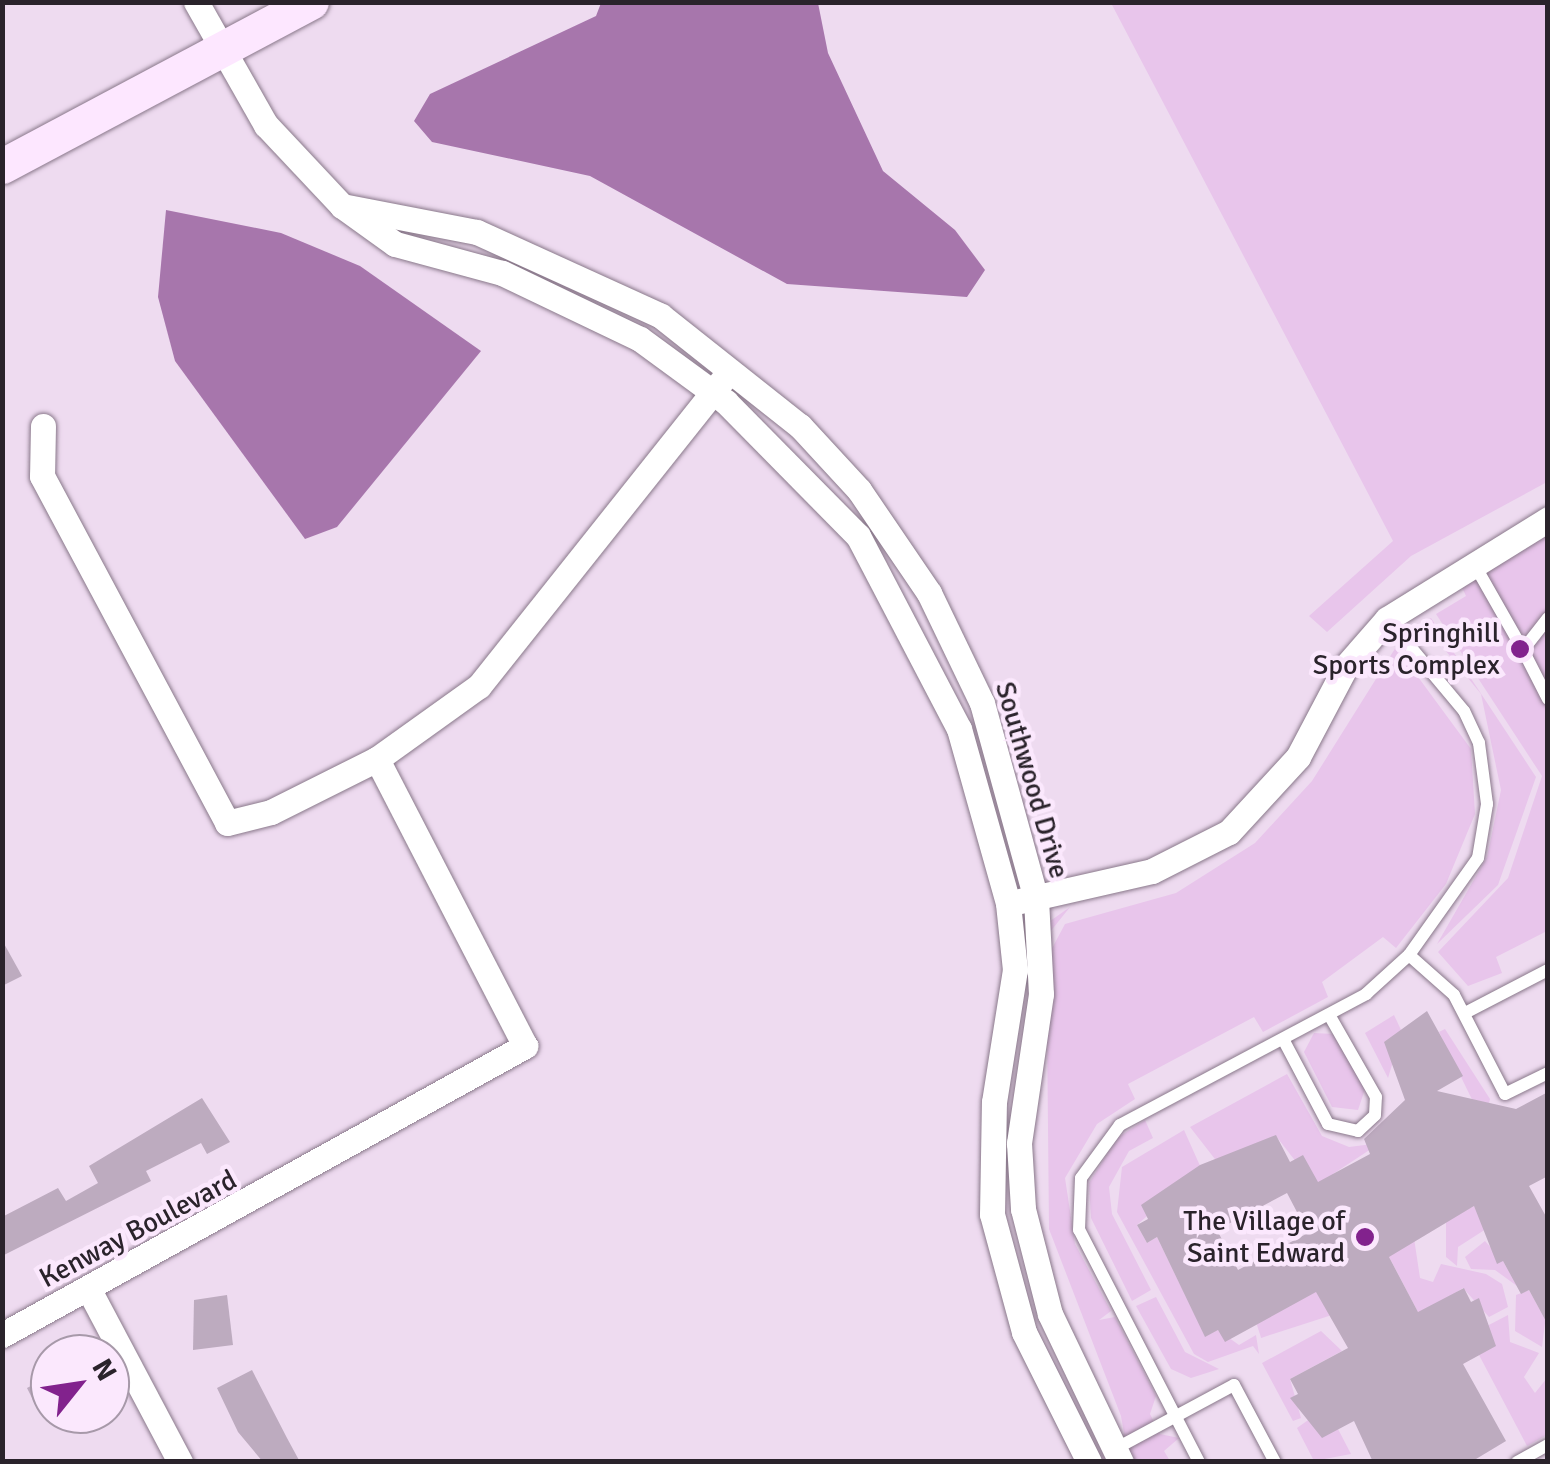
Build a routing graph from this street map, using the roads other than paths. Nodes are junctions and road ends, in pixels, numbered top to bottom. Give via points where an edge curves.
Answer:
1 (196, 2) edge
2 (310, 2) edge
3 (218, 49) junction
4 (2, 166) edge
5 (342, 206) junction
6 (732, 367) junction
7 (713, 392) junction
8 (43, 426) dead end
9 (1548, 520) edge
10 (1472, 560) junction
11 (1548, 618) edge
12 (1387, 619) junction
13 (1524, 650) junction
14 (1548, 699) edge
15 (377, 759) junction
16 (1036, 899) junction
17 (1008, 903) junction
18 (1409, 955) junction
19 (1548, 970) edge
20 (1465, 1013) junction
21 (1331, 1018) junction
22 (1283, 1039) junction
23 (1548, 1072) edge
24 (89, 1290) junction
25 (2, 1335) edge
26 (1176, 1416) junction
27 (1548, 1445) edge
28 (1118, 1455) edge
29 (180, 1462) edge
30 (1088, 1462) edge
31 (1199, 1462) edge
32 (1275, 1462) edge
33 (1516, 1462) edge

1 - 3 street, Southwood Drive
2 - 3 main road
3 - 4 main road
3 - 5 street, Southwood Drive via 299,168
5 - 6 street, Southwood Drive via 400,211 553,261 661,316
5 - 7 street, Southwood Drive via 395,244 502,274 640,339
6 - 7 street
6 - 16 street, Southwood Drive via 859,490 928,593 982,703
7 - 15 street via 479,686
7 - 17 street, Southwood Drive via 858,536 939,681
8 - 15 street via 42,476 228,823 271,812
9 - 10 street
10 - 12 street
10 - 13 lane
11 - 13 lane
12 - 16 street via 1346,666 1298,757 1229,832 1152,871
12 - 18 lane via 1464,711 1487,775 1478,858
13 - 14 lane
15 - 24 street, Kenway Boulevard via 525,1046
16 - 17 street
16 - 28 street, Southwood Drive via 1041,994 1020,1143 1023,1209 1050,1314
17 - 30 street, Southwood Drive via 1015,970 994,1102 992,1214 1024,1332
18 - 20 lane
18 - 21 lane
19 - 20 lane
20 - 23 lane via 1506,1094
21 - 22 lane
21 - 22 lane via 1376,1097 1375,1114 1358,1131 1328,1124
22 - 26 lane via 1120,1124 1081,1178 1079,1230
24 - 25 street, Kenway Boulevard
24 - 29 street
26 - 28 lane
26 - 31 lane
26 - 32 lane via 1234,1385
27 - 33 lane

